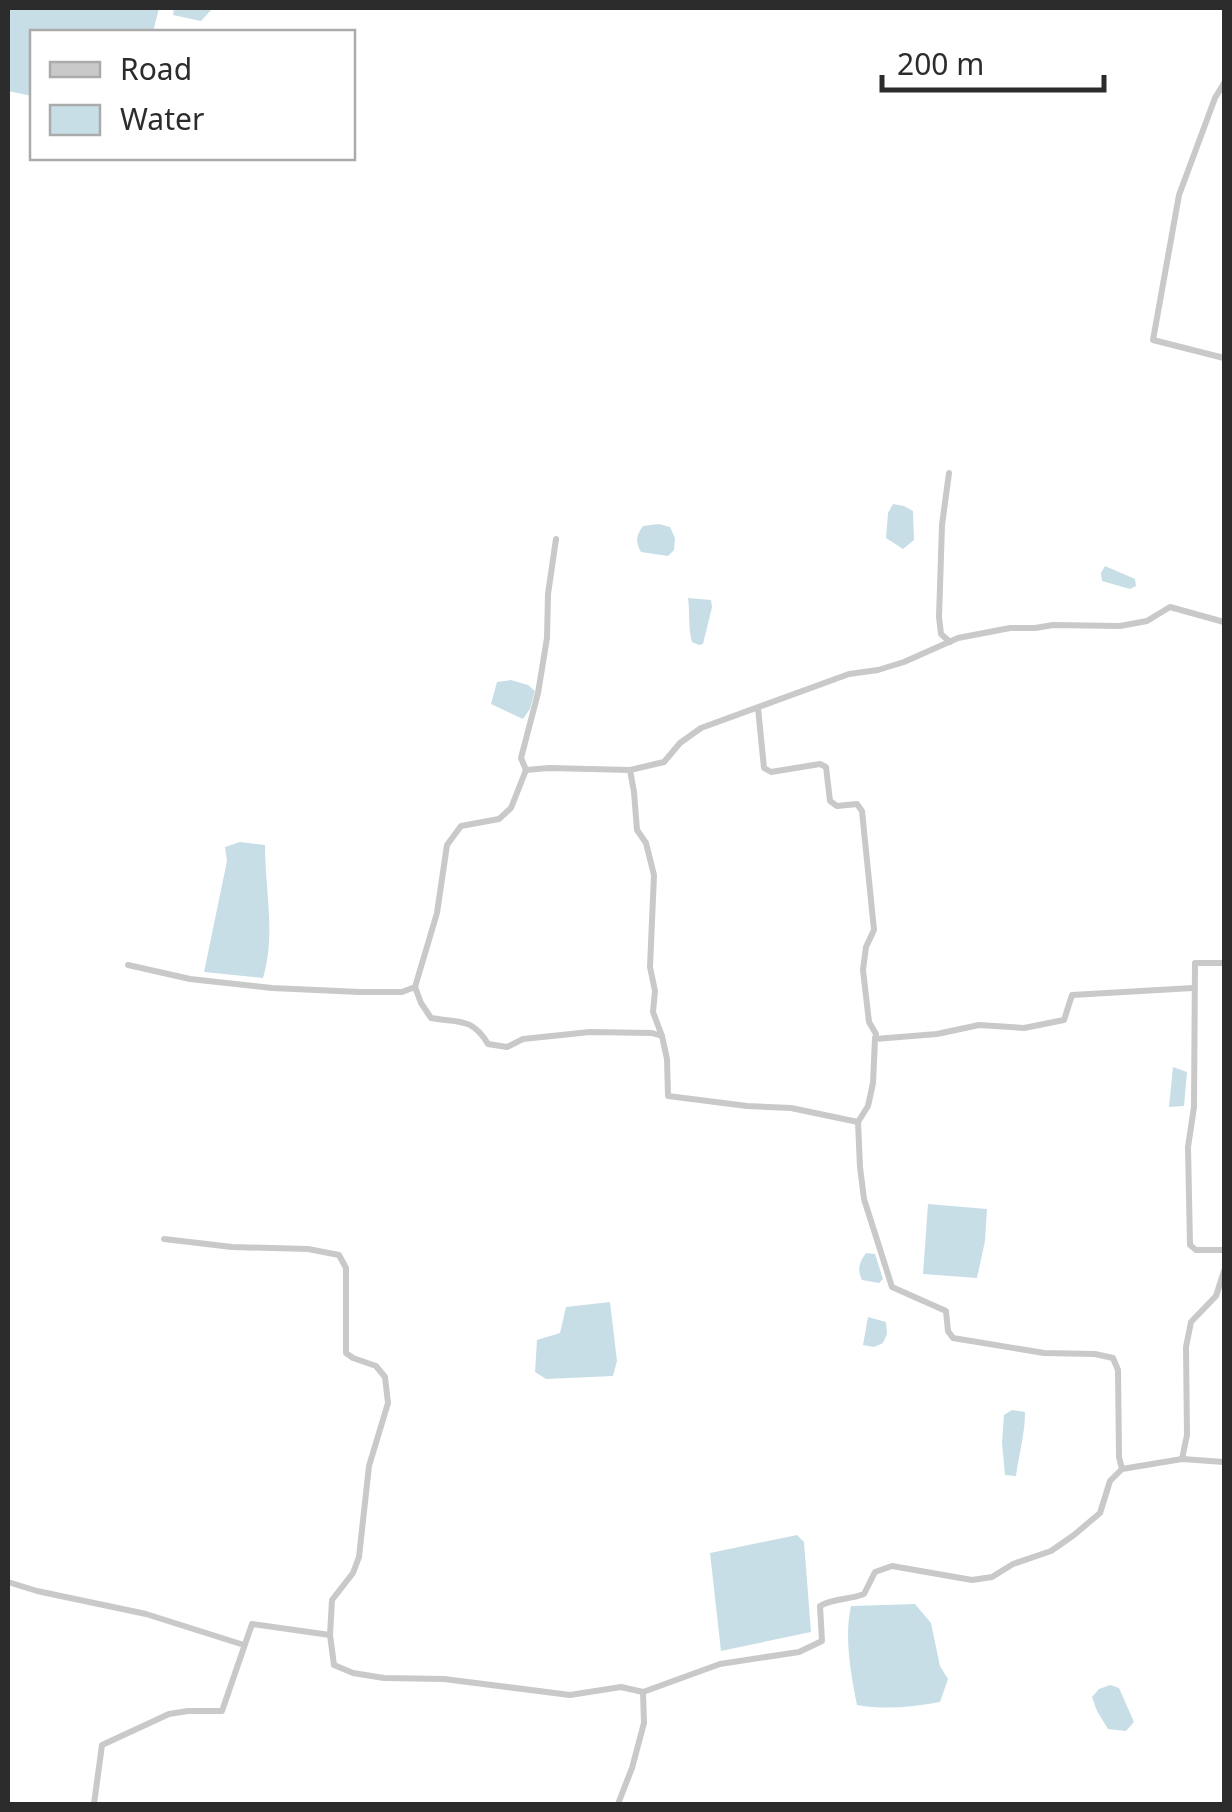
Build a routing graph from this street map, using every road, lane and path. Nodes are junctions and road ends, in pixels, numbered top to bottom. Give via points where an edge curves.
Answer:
1 (1224, 83) edge
2 (1224, 358) edge
3 (949, 473) dead end
4 (556, 539) dead end
5 (1224, 622) edge
6 (950, 642) junction
7 (758, 708) junction
8 (526, 770) junction
9 (630, 770) junction
10 (1224, 963) edge
11 (128, 965) dead end
12 (416, 988) junction
13 (1193, 988) junction
14 (662, 1036) junction
15 (876, 1039) junction
16 (858, 1122) junction
17 (164, 1239) dead end
18 (1224, 1250) edge
19 (1224, 1272) edge
20 (1182, 1459) junction
21 (1224, 1462) edge
22 (1122, 1470) junction
23 (8, 1582) edge
24 (330, 1635) junction
25 (244, 1645) junction
26 (643, 1692) junction
27 (94, 1804) edge
28 (618, 1804) edge

1 - 2 street via 1179,195 1153,340
3 - 6 street via 939,617 941,634
4 - 8 street via 547,638 521,758
5 - 6 street via 1170,607 1120,626 1010,628
6 - 7 street
7 - 9 street via 702,728 664,762
7 - 15 street via 764,768 820,764 826,767 830,801 857,804 862,811 874,930 863,970
8 - 9 street
8 - 12 street via 499,820 461,826 448,845
9 - 14 street via 638,830 654,876 650,967
10 - 13 street via 1194,963
11 - 12 street via 272,988
12 - 14 street via 431,1018 470,1024 488,1044 507,1047 590,1032
13 - 15 street via 1072,995 1064,1020 1024,1028 979,1025
13 - 18 street via 1190,1245
14 - 16 street via 668,1096
15 - 16 street via 873,1083
16 - 22 street via 864,1199 892,1287 946,1311 953,1338 1113,1358
17 - 24 street via 308,1249 338,1255 346,1268 346,1353 386,1377 388,1402 369,1466 359,1557 332,1600
19 - 20 street via 1216,1296 1191,1322
20 - 21 street
20 - 22 street
22 - 26 street via 1110,1481 1100,1513 1051,1550 972,1580 892,1566 875,1572 864,1594 820,1606 822,1640 799,1652 720,1664
23 - 25 street
24 - 25 street via 252,1624
24 - 26 street via 334,1665 352,1673 570,1695 621,1687
25 - 27 street via 222,1710 169,1714 102,1745
26 - 28 street via 644,1723

